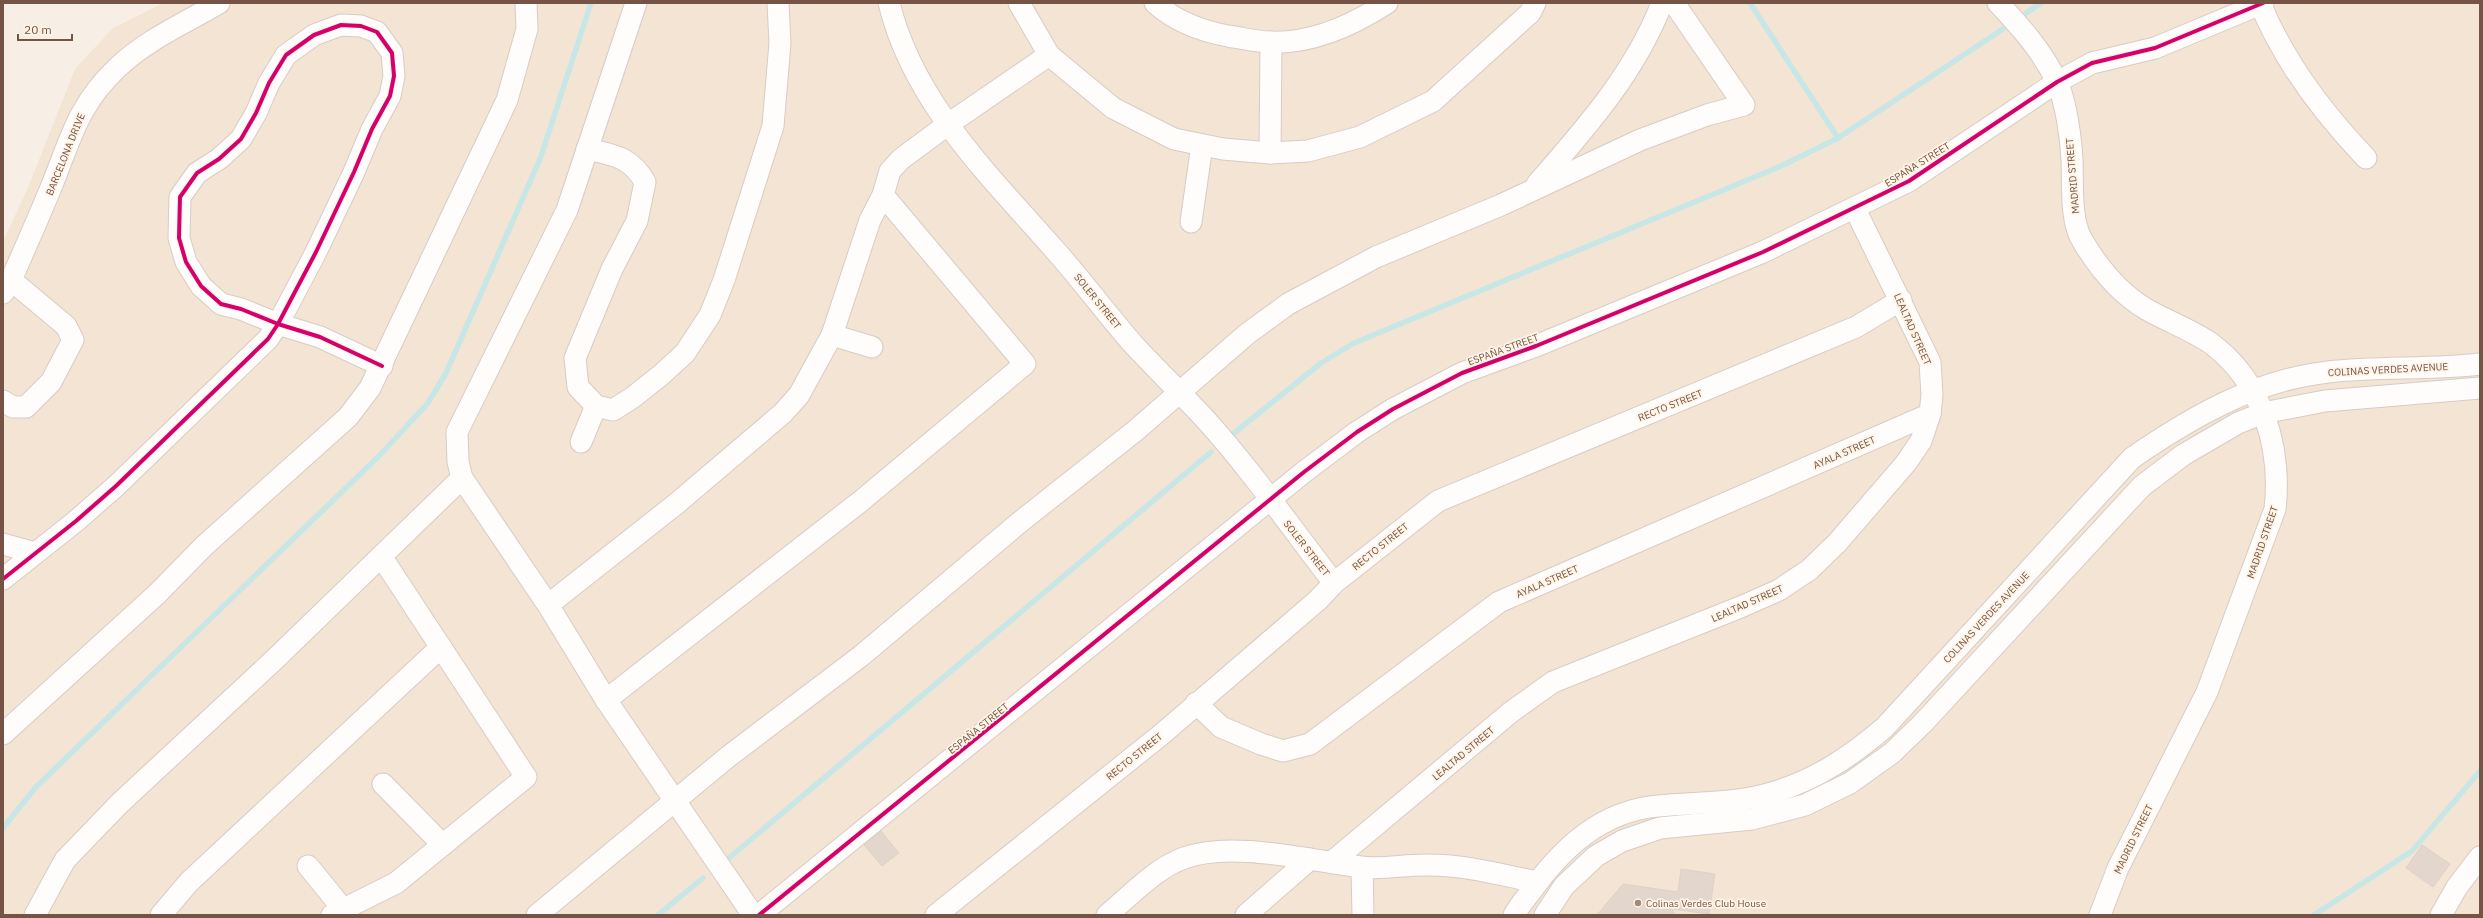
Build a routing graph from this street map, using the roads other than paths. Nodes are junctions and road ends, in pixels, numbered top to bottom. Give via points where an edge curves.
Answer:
1 (219, 3) edge
2 (526, 3) edge
3 (636, 3) edge
4 (778, 3) edge
5 (889, 3) edge
6 (1019, 3) edge
7 (1155, 3) edge
8 (1387, 3) edge
9 (1535, 3) edge
10 (1662, 3) edge
11 (1674, 3) edge
12 (2261, 4) edge
13 (2010, 15) edge
14 (1271, 42) junction
15 (1049, 55) junction
16 (2057, 82) junction
17 (947, 125) junction
18 (1202, 145) junction
19 (587, 149) junction
20 (1270, 153) junction
21 (2366, 158) dead end
22 (1531, 191) junction
23 (883, 195) junction
24 (1855, 209) junction
25 (1191, 222) dead end
26 (7, 286) edge
27 (1900, 300) junction
28 (278, 324) junction
29 (832, 335) junction
30 (872, 347) dead end
31 (2480, 364) edge
32 (382, 366) junction
33 (2480, 388) edge
34 (1179, 392) junction
35 (2252, 392) junction
36 (3, 401) edge
37 (596, 406) junction
38 (2263, 412) junction
39 (1930, 414) junction
40 (581, 442) dead end
41 (462, 478) junction
42 (1271, 501) junction
43 (3, 544) edge
44 (35, 553) junction
45 (381, 556) junction
46 (3, 579) edge
47 (1334, 583) junction
48 (548, 605) junction
49 (441, 647) junction
50 (606, 700) junction
51 (1196, 703) junction
52 (3, 734) edge
53 (383, 784) dead end
54 (674, 801) junction
55 (443, 845) junction
56 (2480, 857) edge
57 (1310, 859) junction
58 (1333, 862) junction
59 (308, 866) dead end
60 (1362, 868) junction
61 (1537, 882) junction
62 (337, 912) edge
63 (35, 915) edge
64 (161, 915) edge
65 (537, 915) edge
66 (752, 915) edge
67 (759, 915) edge
68 (936, 915) edge
69 (1107, 915) edge
70 (1246, 915) edge
71 (1363, 915) edge
72 (1514, 915) edge
73 (1545, 915) edge
74 (2100, 915) edge
75 (2441, 915) edge

1 - 26 street, BARCELONA DRIVE via 140,49 117,68 93,94 77,118 52,185
2 - 32 street via 527,29 507,100
3 - 19 street
4 - 37 street via 780,43 773,126 724,280 710,315 685,353 661,376 613,410
5 - 17 street, SOLER STREET via 906,52 921,84
6 - 15 street
7 - 14 street via 1186,25 1214,33
8 - 14 street via 1339,29 1303,39
9 - 20 street via 1530,12 1433,101 1360,137 1308,150
10 - 22 street via 1651,29 1594,119
11 - 22 street via 1744,105 1707,115 1640,140
12 - 16 street, ESPAÑA STREET via 2155,48 2092,64
12 - 21 street via 2282,48 2313,98
13 - 16 street, MADRID STREET
14 - 20 street
15 - 17 street
15 - 18 street via 1113,108 1174,139
16 - 24 street, ESPAÑA STREET via 1909,181
16 - 35 street, MADRID STREET via 2063,101 2072,158 2073,206 2081,238 2120,290 2146,309 2209,343 2230,360
17 - 23 street via 901,159 890,171
17 - 34 street, SOLER STREET via 1074,271 1131,341
18 - 20 street via 1223,150
18 - 25 street
19 - 37 street via 616,155 637,168 646,182 637,221 612,269 575,358 578,387
19 - 41 street via 567,210 457,432 458,462
22 - 34 street via 1376,257 1288,304 1247,334
23 - 29 street via 870,220
23 - 50 street via 1025,364 861,501
24 - 27 street, LEALTAD STREET
24 - 42 street, ESPAÑA STREET via 1763,252 1536,346 1462,373 1393,409 1357,432
26 - 36 street via 66,326 73,340 51,382 26,407 13,407
27 - 39 street, LEALTAD STREET via 1930,362
27 - 47 street, RECTO STREET via 1856,327 1438,501
28 - 28 street via 316,252 372,129 390,96 394,76 392,53 377,32 361,26 341,25 320,32 286,55 241,139 219,159 198,173 180,197 179,238 186,262 201,286 221,304
28 - 32 street via 320,336
28 - 44 street via 268,339 138,465 76,522
29 - 30 street
29 - 48 street via 799,395 783,413 676,504
31 - 35 street, COLINAS VERDES AVENUE via 2327,372
32 - 52 street via 370,388 348,417 204,546 157,594
33 - 38 street via 2325,401
34 - 42 street, SOLER STREET via 1245,467
34 - 54 street via 1135,431 953,577 861,656
35 - 38 street, MADRID STREET
35 - 61 street, COLINAS VERDES AVENUE via 2220,404 2167,434 2132,458 1884,728 1857,751 1810,779 1774,792 1730,802 1657,806 1627,813 1584,834 1563,850
37 - 40 street
38 - 73 street via 2238,423 2183,455 2142,486 1923,723 1892,753 1850,783 1805,805 1752,819 1660,828 1622,841 1596,856 1564,886
38 - 74 street, MADRID STREET via 2276,454 2276,509 2207,692 2118,868
39 - 51 street, AYALA STREET via 1499,602 1310,744 1283,750 1261,744 1221,727
39 - 58 street, LEALTAD STREET via 1921,441 1906,463 1837,543 1809,570 1779,590 1743,606 1553,682 1511,712
41 - 45 street
41 - 48 street
42 - 47 street, SOLER STREET
42 - 67 street, ESPAÑA STREET
43 - 44 street
44 - 46 street
45 - 49 street
45 - 63 street via 273,661 120,803 70,854
47 - 51 street, RECTO STREET via 1318,600
48 - 50 street
49 - 55 street via 526,777
49 - 64 street via 189,882
50 - 54 street
51 - 68 street, RECTO STREET via 1162,734
53 - 55 street
54 - 65 street
54 - 66 street
55 - 62 street via 396,883
56 - 75 street
57 - 58 street
57 - 69 street via 1247,852 1206,852 1183,858 1160,872
57 - 70 street
58 - 60 street
59 - 62 street
60 - 61 street via 1431,865 1486,871
60 - 71 street
61 - 72 street, COLINAS VERDES AVENUE

